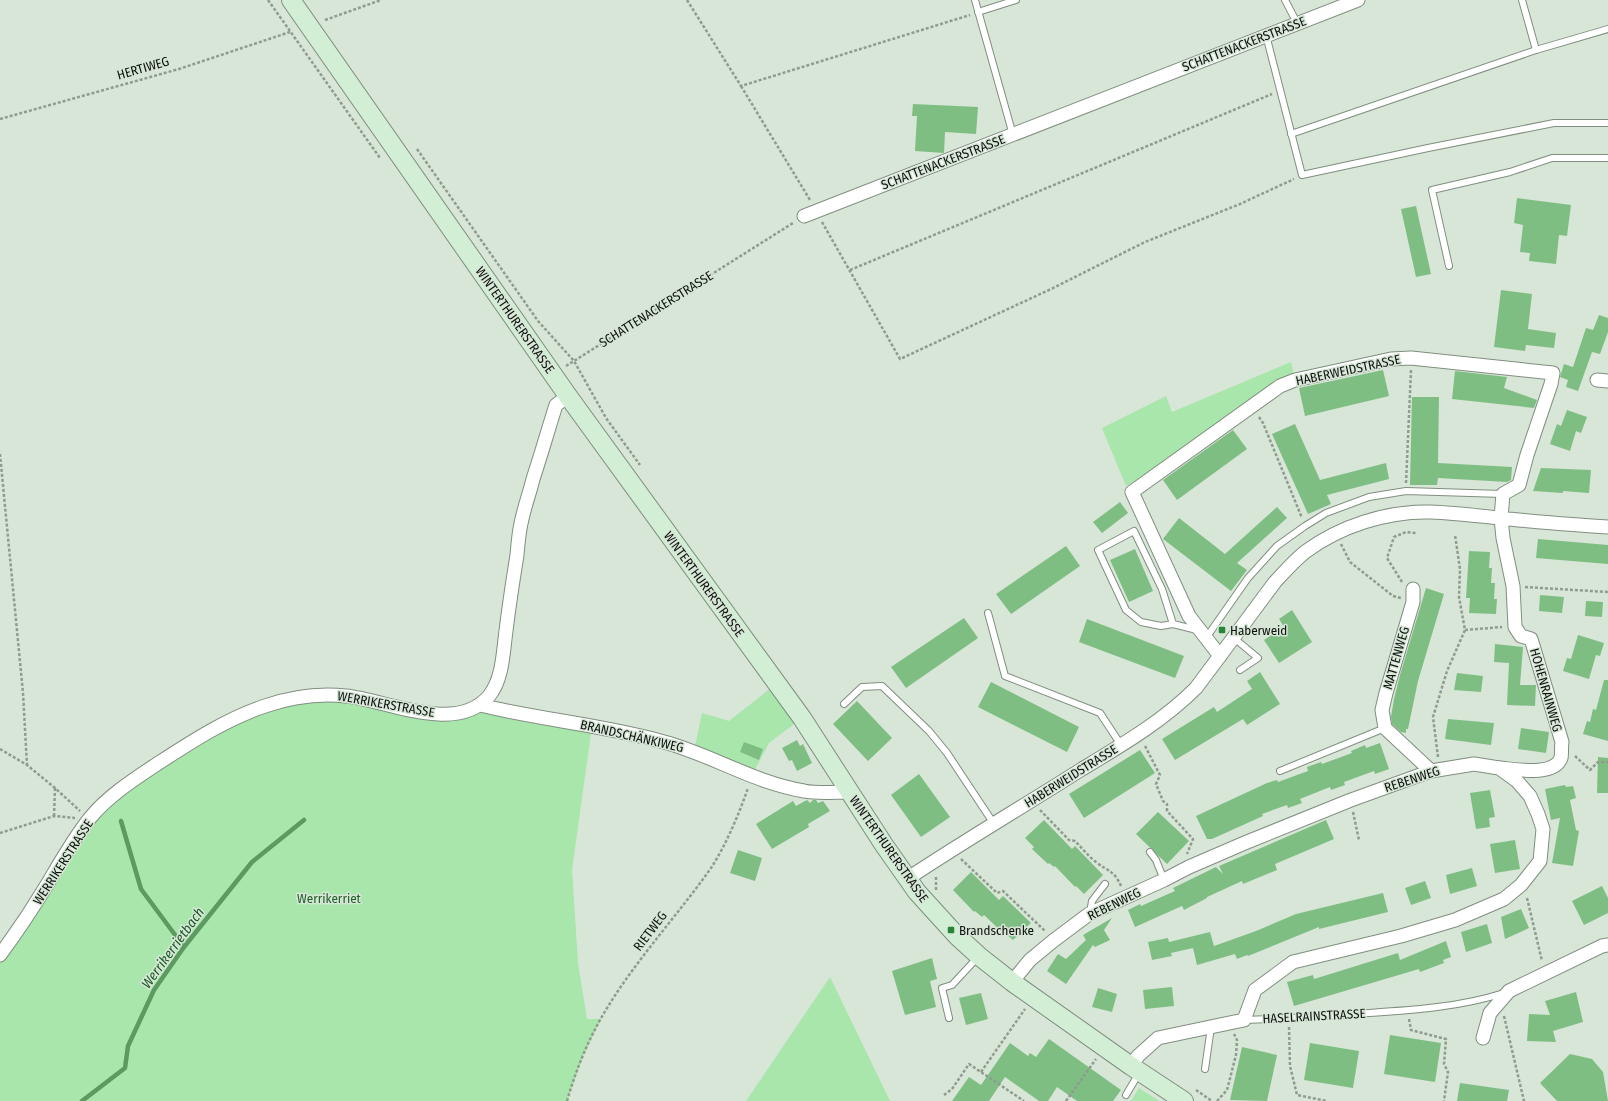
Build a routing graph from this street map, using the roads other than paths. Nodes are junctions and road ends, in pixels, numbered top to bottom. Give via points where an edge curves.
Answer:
1 (291, 0) edge
2 (975, 0) edge
3 (1016, 0) edge
4 (1285, 0) edge
5 (1358, 0) edge
6 (1522, 0) edge
7 (978, 12) junction
8 (1297, 23) junction
9 (1608, 29) edge
10 (1266, 35) junction
11 (1536, 50) junction
12 (1608, 123) edge
13 (1291, 134) junction
14 (1013, 135) junction
15 (1608, 158) edge
16 (810, 214) road end
17 (1448, 266) dead end
18 (568, 396) junction
19 (1503, 494) junction
20 (1501, 518) junction
21 (1608, 527) edge
22 (1413, 589) road end
23 (988, 613) dead end
24 (1173, 624) junction
25 (1203, 635) junction
26 (1234, 638) junction
27 (1220, 656) junction
28 (1240, 670) dead end
29 (844, 704) dead end
30 (480, 705) junction
31 (1385, 728) junction
32 (1121, 745) junction
33 (1499, 768) junction
34 (1280, 770) dead end
35 (1435, 770) junction
36 (849, 792) junction
37 (994, 824) junction
38 (1150, 852) dead end
39 (907, 879) junction
40 (1164, 880) junction
41 (1105, 884) dead end
42 (1089, 914) junction
43 (1608, 945) edge
44 (0, 955) edge
45 (979, 956) junction
46 (1012, 982) junction
47 (1509, 991) junction
48 (950, 1018) dead end
49 (1244, 1020) junction
50 (1211, 1027) junction
51 (1483, 1038) dead end
52 (1135, 1069) junction
53 (1205, 1069) dead end
54 (1126, 1095) dead end
55 (1184, 1101) edge

1 - 18 main road, WINTERTHURERSTRASSE
2 - 7 lane
3 - 7 lane
4 - 8 lane
5 - 8 street, SCHATTENACKERSTRASSE
6 - 11 lane
7 - 14 lane
8 - 10 street, SCHATTENACKERSTRASSE
9 - 11 lane
10 - 13 lane
10 - 14 street, SCHATTENACKERSTRASSE
11 - 13 lane
12 - 13 lane via 1554,123 1302,175
14 - 16 street, SCHATTENACKERSTRASSE
15 - 17 lane via 1552,158 1510,172 1432,190
18 - 30 street, WERRIKERSTRASSE via 556,405 522,519 499,676 495,687
18 - 36 main road, WINTERTHURERSTRASSE via 802,718
19 - 20 street
19 - 25 lane via 1406,491 1369,497 1326,513 1277,546
19 - 25 street, HABERWEIDSTRASSE via 1519,485 1551,384 1552,373 1411,358 1391,359 1295,380 1280,386 1132,492 1189,616
20 - 21 street, HABERWEIDSTRASSE
20 - 26 street, HABERWEIDSTRASSE via 1429,512 1360,523 1305,552 1288,567
20 - 33 street, HOHENRAINWEG via 1513,586 1515,627 1521,636 1531,639 1562,742 1560,759 1552,767 1537,771
22 - 31 street, MATTENWEG via 1413,602 1382,710
23 - 32 lane via 1005,676 1100,714
24 - 24 lane via 1162,589 1134,531 1098,550 1126,610 1142,622 1160,626
24 - 25 lane
25 - 27 street, HABERWEIDSTRASSE
26 - 27 street, HABERWEIDSTRASSE
26 - 28 lane via 1258,658
27 - 32 street, HABERWEIDSTRASSE via 1196,688 1181,702
29 - 37 lane via 862,687 882,686 929,731
30 - 36 street, BRANDSCHÄNKIWEG via 646,737 694,751 781,786 806,792
30 - 44 street, WERRIKERSTRASSE via 455,714 436,714 368,699 324,694 283,700 218,727 124,788 103,805 89,820
31 - 34 lane
31 - 35 street
32 - 37 street, HABERWEIDSTRASSE
33 - 35 street, REBENWEG via 1474,764
33 - 49 street, REBENWEG via 1530,796 1543,829 1540,861 1521,885 1504,899 1455,920 1293,962 1255,990
35 - 40 street, REBENWEG via 1351,800 1189,867
36 - 39 main road, WINTERTHURERSTRASSE
37 - 39 street, HABERWEIDSTRASSE
38 - 40 lane
39 - 45 main road, WINTERTHURERSTRASSE via 937,916
40 - 42 street, REBENWEG
41 - 42 lane via 1092,901
42 - 46 street, REBENWEG via 1030,960
43 - 47 street, HASELRAINSTRASSE
45 - 46 main road, WINTERTHURERSTRASSE
45 - 48 lane via 952,984 942,988
46 - 52 main road, WINTERTHURERSTRASSE
47 - 49 lane, HASELRAINSTRASSE via 1448,1006 1289,1019
47 - 51 street, HASELRAINSTRASSE via 1490,1013
49 - 50 street, HASELRAINSTRASSE
50 - 52 street, HASELRAINSTRASSE via 1158,1038 1138,1056
50 - 53 lane
52 - 54 lane
52 - 55 main road, WINTERTHURERSTRASSE

